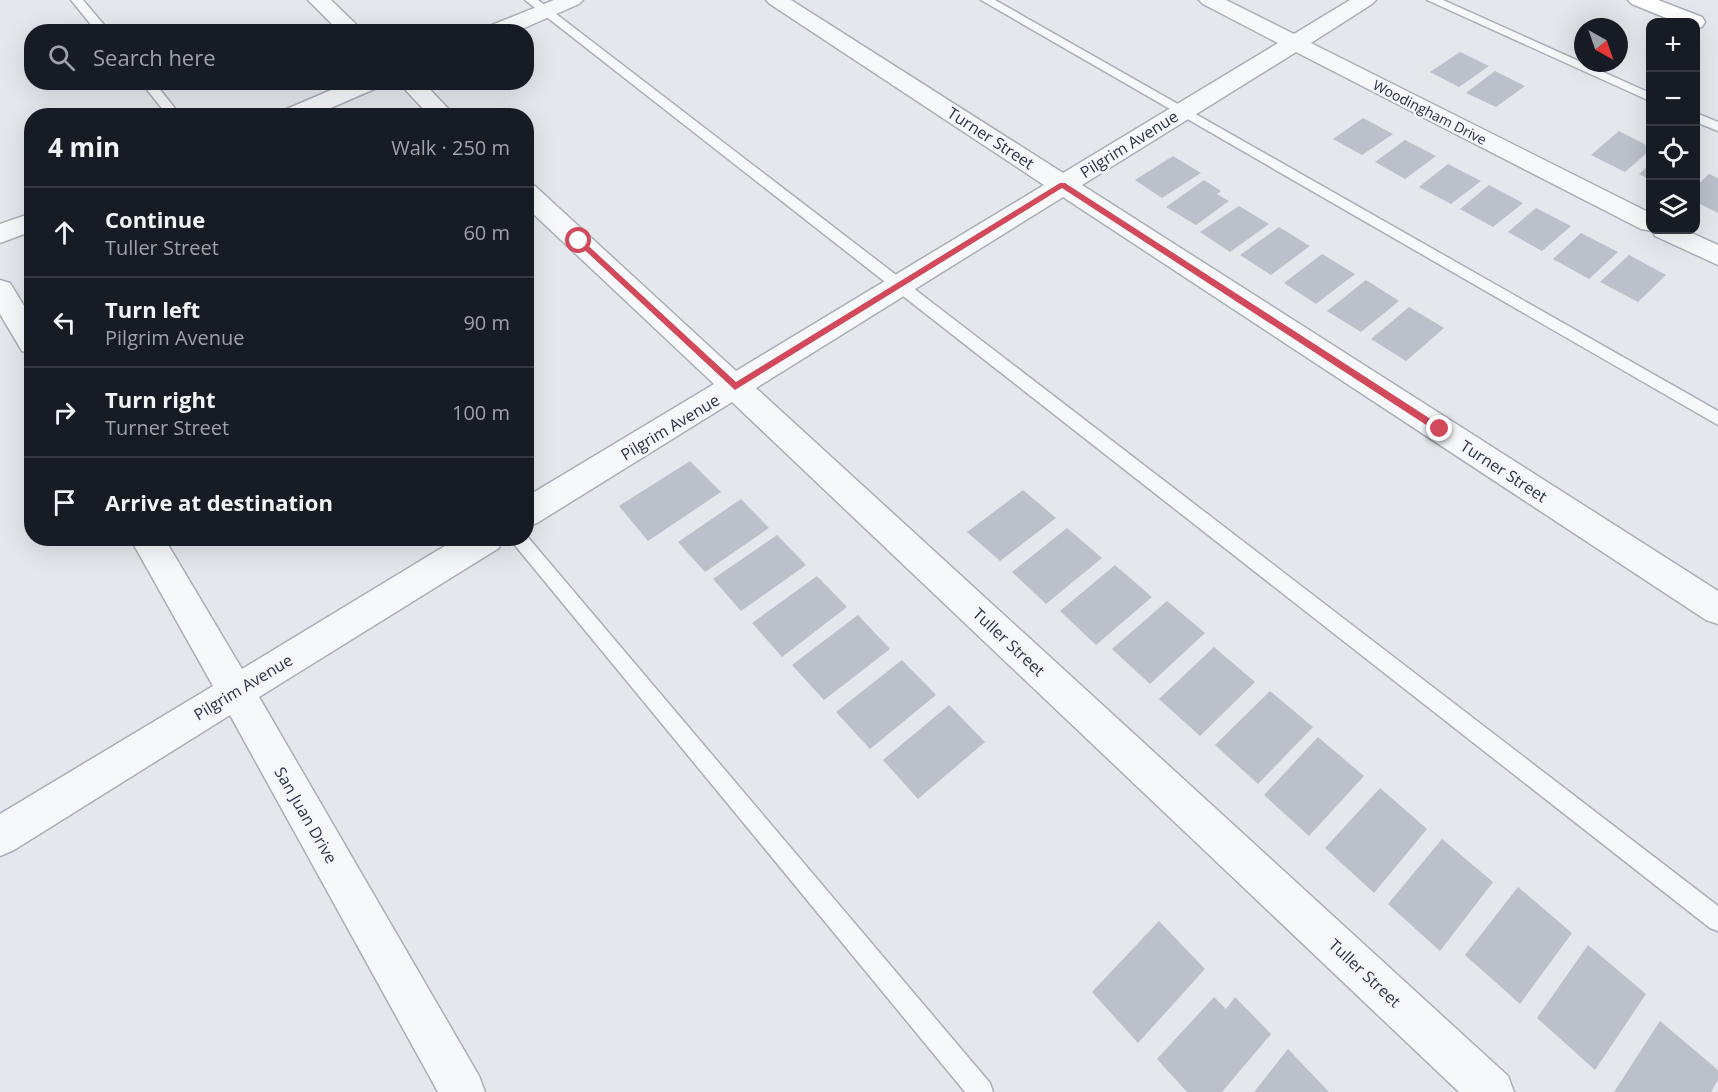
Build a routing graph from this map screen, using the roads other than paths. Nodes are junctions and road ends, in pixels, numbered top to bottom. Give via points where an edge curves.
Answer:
1 (77, 0) edge
2 (319, 0) edge
3 (572, 0) edge
4 (777, 0) edge
5 (987, 0) edge
6 (1210, 0) edge
7 (1365, 0) edge
8 (1433, 0) edge
9 (1640, 0) edge
10 (538, 6) edge
11 (1683, 18) edge
12 (97, 24) edge
13 (344, 24) edge
14 (508, 24) edge
15 (1293, 43) junction
16 (154, 90) edge
17 (352, 90) edge
18 (417, 90) edge
19 (1646, 95) edge
20 (168, 108) edge
21 (309, 108) edge
22 (436, 108) edge
23 (1181, 112) junction
24 (1700, 119) edge
25 (1718, 127) edge
26 (1062, 185) junction
27 (534, 199) edge
28 (1646, 220) edge
29 (24, 224) edge
30 (0, 234) edge
31 (1672, 234) edge
32 (1718, 256) edge
33 (900, 285) junction
34 (0, 290) edge
35 (24, 330) edge
36 (735, 387) junction
37 (1718, 419) edge
38 (534, 509) edge
39 (151, 546) edge
40 (474, 546) edge
41 (525, 546) edge
42 (1718, 609) edge
43 (236, 692) junction
44 (0, 836) edge
45 (1718, 920) edge
46 (463, 1092) edge
47 (981, 1092) edge
48 (1492, 1092) edge

1 - 12 lane
2 - 13 street
3 - 10 street
4 - 26 street, Turner Street
5 - 23 lane
6 - 15 street, Woodingham Drive
7 - 15 street, Pilgrim Avenue
8 - 19 lane
9 - 11 street
10 - 14 street
10 - 33 lane
15 - 23 street, Pilgrim Avenue
15 - 28 street, Woodingham Drive
16 - 20 lane
17 - 21 street
18 - 22 street
23 - 26 street, Pilgrim Avenue
23 - 37 lane
24 - 25 lane
26 - 33 street, Pilgrim Avenue
26 - 42 street, Turner Street
27 - 36 street, Tuller Street
29 - 30 street
31 - 32 street
33 - 36 street, Pilgrim Avenue
33 - 45 lane
34 - 35 street
36 - 38 street, Pilgrim Avenue
36 - 48 street, Tuller Street
39 - 43 street, San Juan Drive
40 - 43 street, Pilgrim Avenue
41 - 47 lane
43 - 44 street, Pilgrim Avenue
43 - 46 street, San Juan Drive

